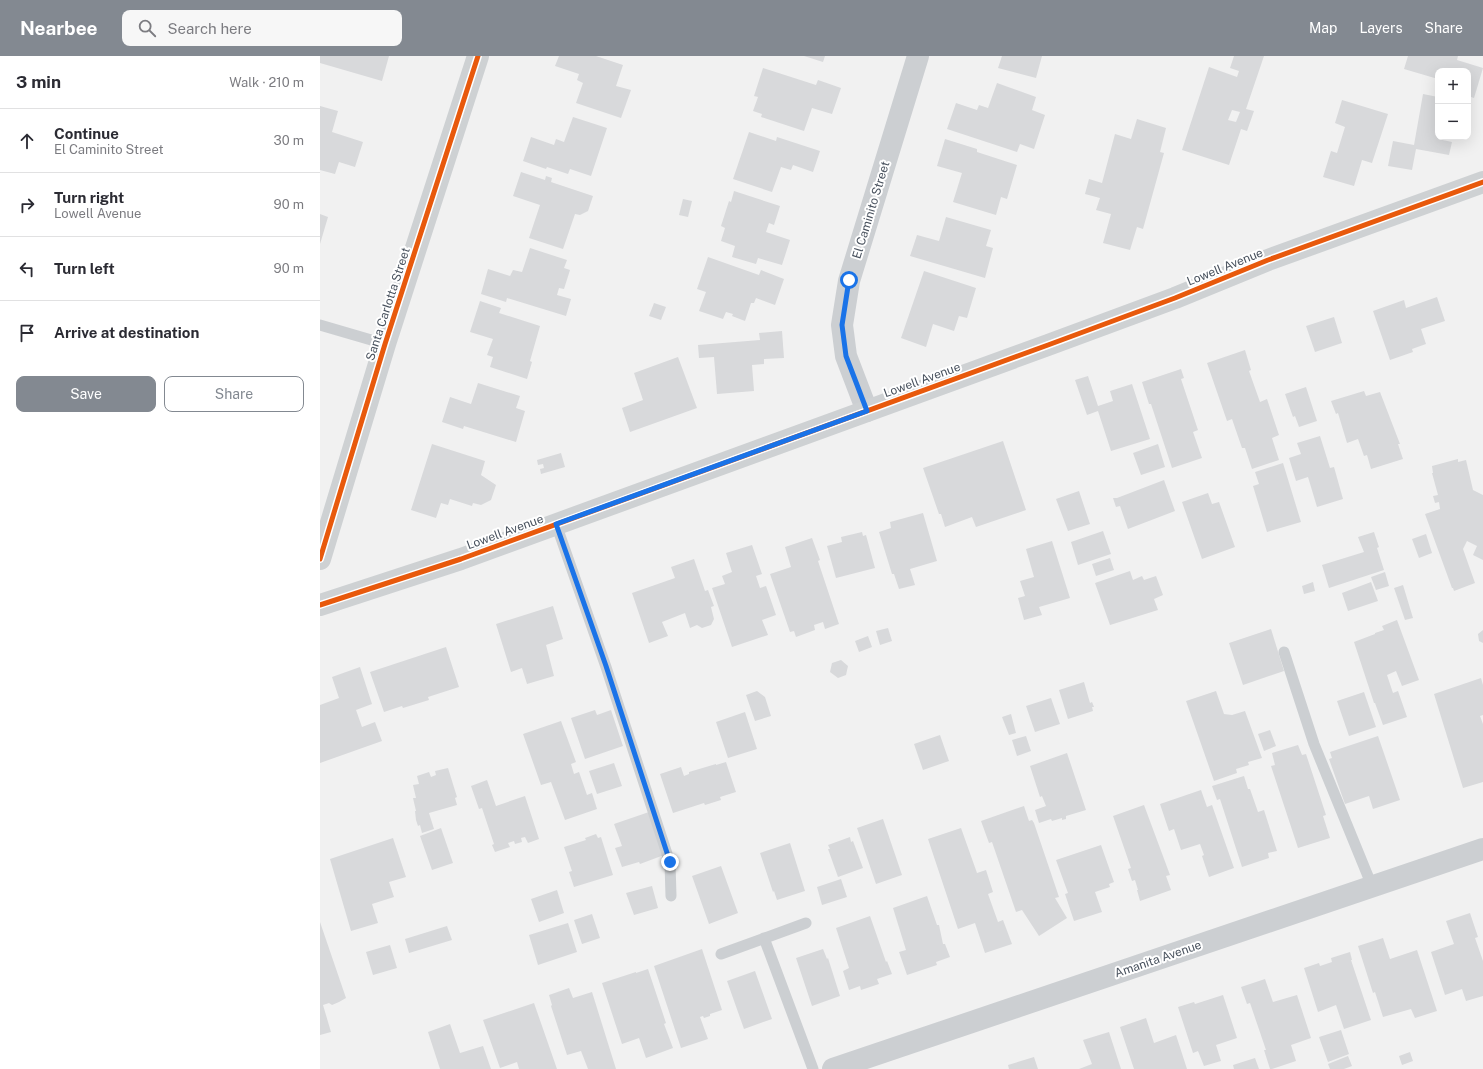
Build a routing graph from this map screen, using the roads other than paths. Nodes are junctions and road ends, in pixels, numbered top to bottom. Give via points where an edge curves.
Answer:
1 (478, 56) edge
2 (918, 56) edge
3 (1483, 182) edge
4 (320, 325) edge
5 (385, 344) junction
6 (867, 411) junction
7 (556, 524) junction
8 (320, 559) edge
9 (320, 605) edge
10 (1284, 652) dead end
11 (1483, 849) edge
12 (1372, 886) junction
13 (671, 896) dead end
14 (806, 923) dead end
15 (764, 938) junction
16 (720, 954) dead end
17 (813, 1069) edge
18 (834, 1069) edge

1 - 5 street, Santa Carlotta Street
2 - 6 street, El Caminito Street via 849,280 842,325 846,356
3 - 6 street, Lowell Avenue
4 - 5 lane
5 - 8 street, Santa Carlotta Street
6 - 7 street, Lowell Avenue
7 - 9 street, Lowell Avenue via 461,559
7 - 13 lane via 670,862
10 - 12 lane via 1314,744
11 - 12 street, Amanita Avenue
12 - 18 street, Amanita Avenue
14 - 15 lane
15 - 16 lane
15 - 17 lane

